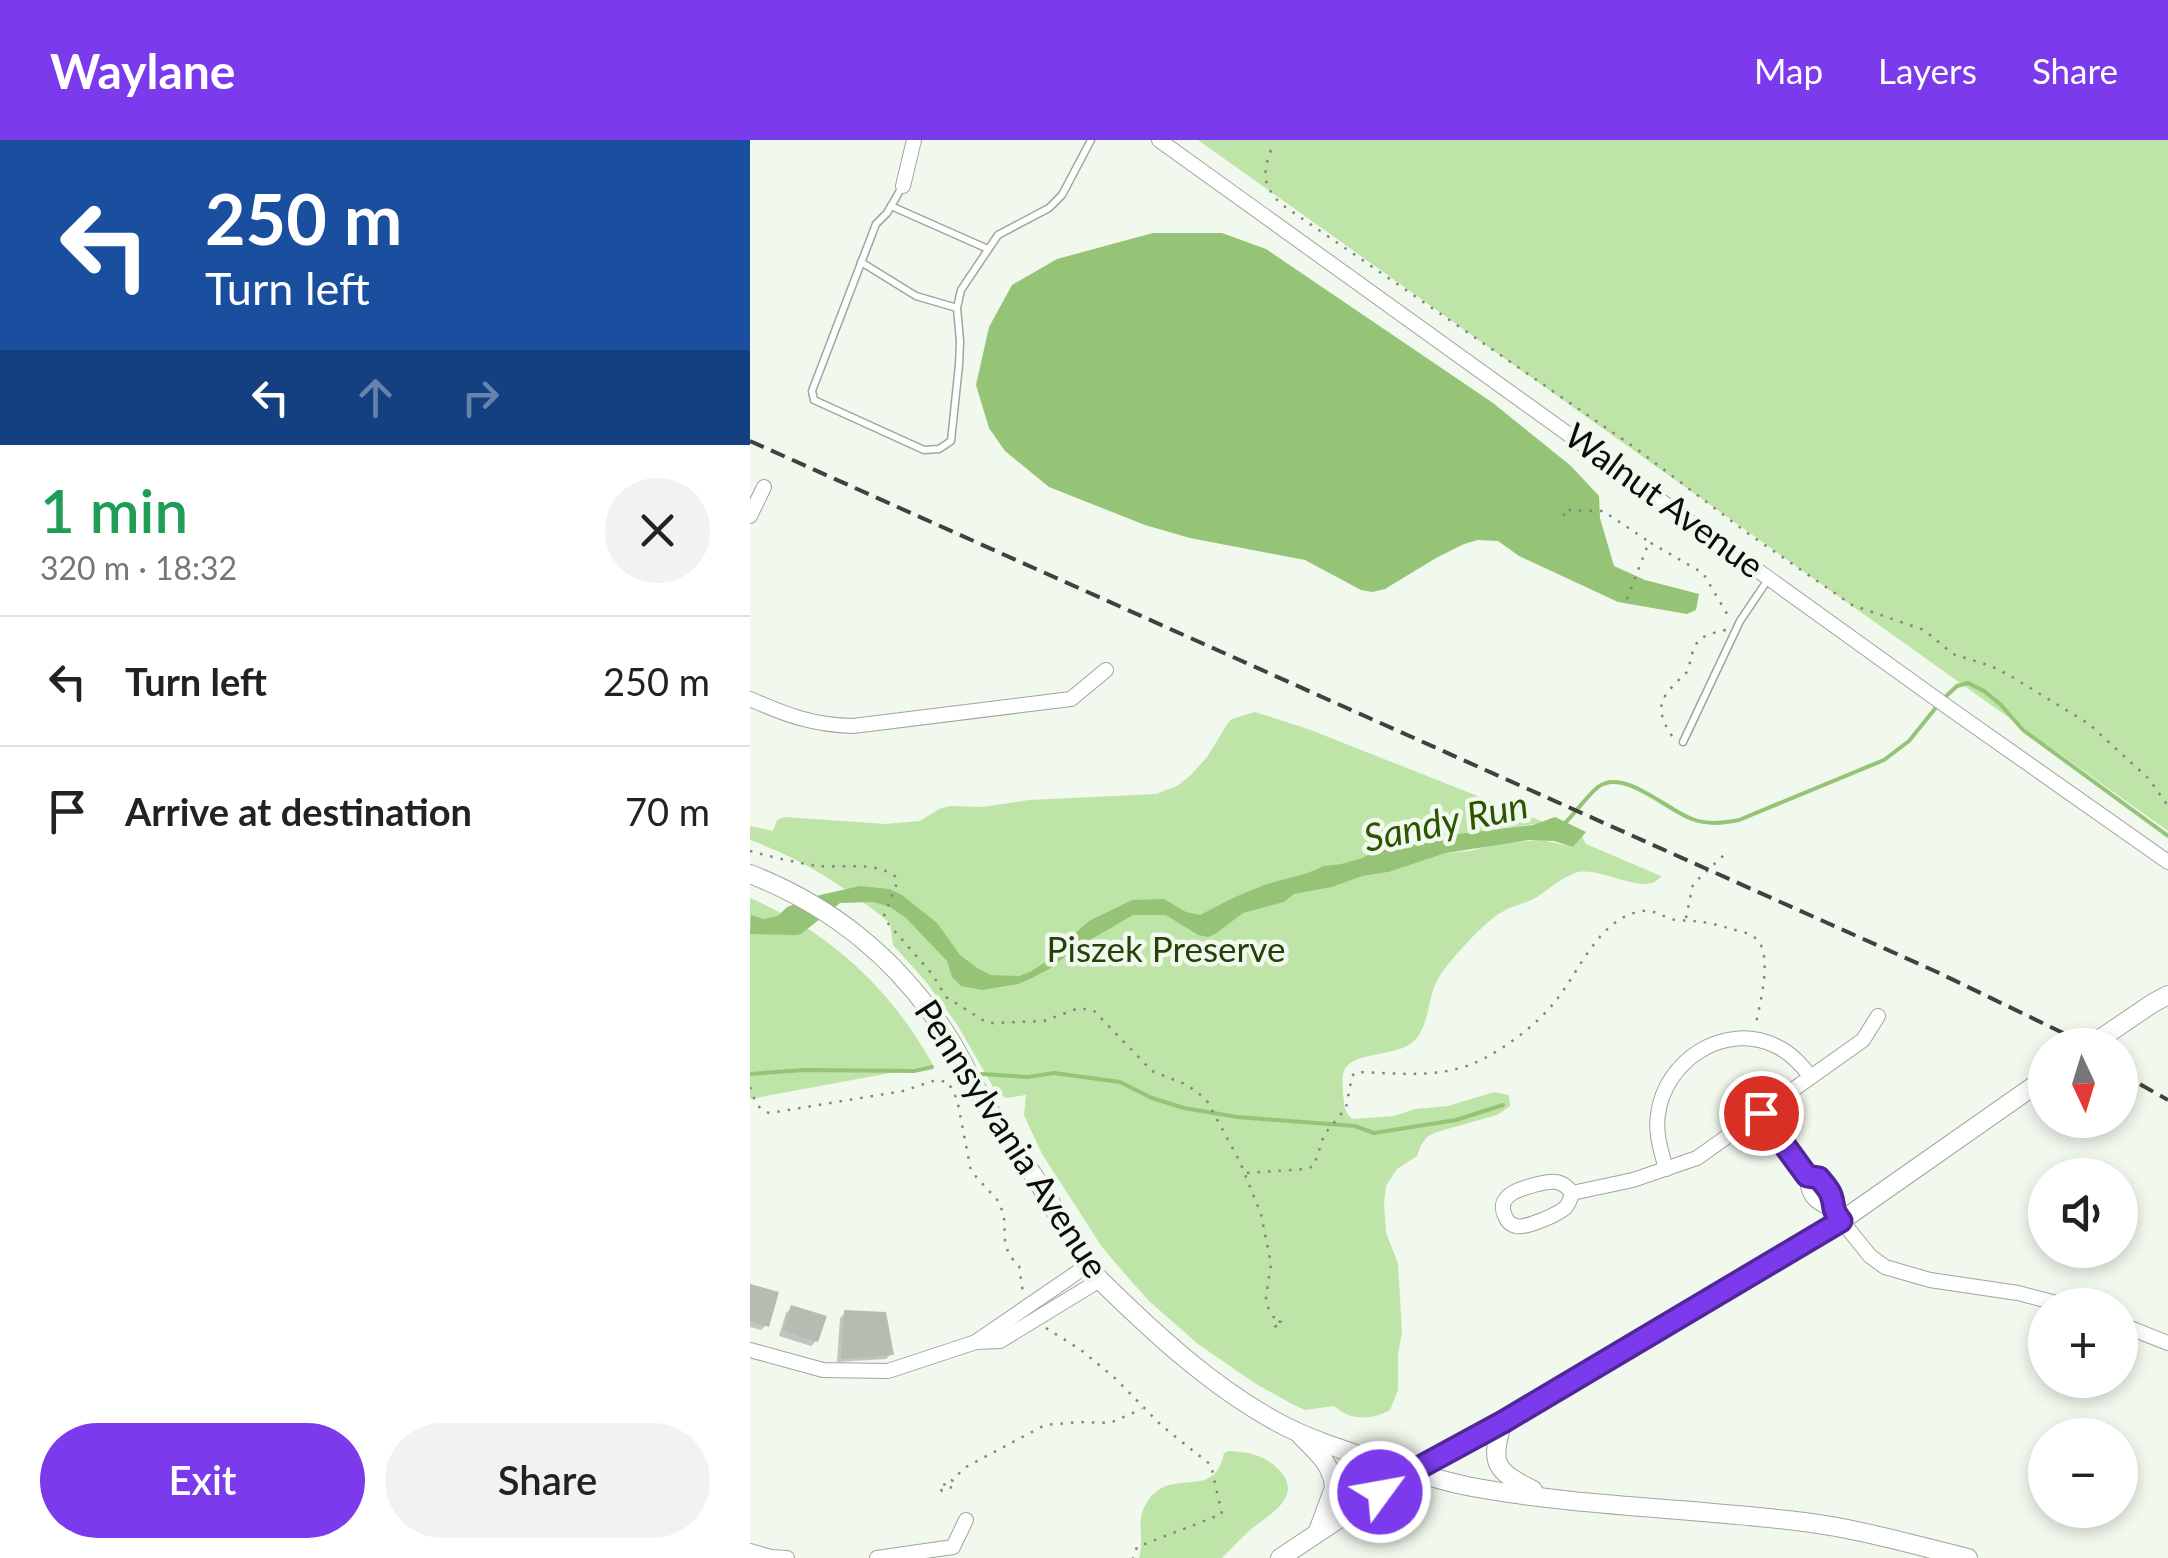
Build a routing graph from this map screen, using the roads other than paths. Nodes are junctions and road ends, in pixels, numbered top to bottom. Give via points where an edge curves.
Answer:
1 (914, 140) edge
2 (1091, 140) edge
3 (1160, 140) edge
4 (903, 186) joint
5 (891, 206) junction
6 (988, 249) junction
7 (861, 262) junction
8 (956, 308) junction
9 (757, 493) edge
10 (750, 516) edge
11 (1770, 578) junction
12 (1106, 670) dead end
13 (750, 698) edge
14 (1683, 742) road end
15 (2168, 862) edge
16 (750, 874) edge
17 (2168, 995) edge
18 (1878, 1016) dead end
19 (2116, 1028) edge
20 (1811, 1077) junction
21 (2028, 1089) edge
22 (1761, 1113) junction
23 (1666, 1169) junction
24 (1572, 1193) junction
25 (1837, 1215) junction
26 (1094, 1273) junction
27 (2028, 1296) edge
28 (2138, 1332) edge
29 (976, 1342) junction
30 (2168, 1344) edge
31 (750, 1350) edge
32 (1503, 1422) junction
33 (1297, 1432) junction
34 (1411, 1472) junction
35 (1547, 1497) junction
36 (966, 1520) dead end
37 (1318, 1531) junction
38 (750, 1552) edge
39 (787, 1558) edge
40 (876, 1558) edge
41 (1280, 1558) edge
42 (1968, 1558) edge

1 - 4 street
2 - 6 lane via 1062,195 998,235
3 - 11 street, Walnut Avenue
4 - 5 lane
5 - 6 lane
5 - 7 lane
6 - 8 lane
7 - 8 lane via 916,296
7 - 8 lane via 814,400 924,450 951,441 960,341
9 - 10 street
11 - 14 lane via 1737,628
11 - 15 street, Walnut Avenue
12 - 13 street via 1070,699 853,726 786,715
16 - 26 main road, Pennsylvania Avenue via 831,915 896,968 947,1035
17 - 19 main road
18 - 20 street via 1863,1040
20 - 22 street
20 - 23 street via 1788,1053 1753,1039 1724,1040 1694,1053 1667,1084 1657,1118
21 - 25 main road
22 - 23 street via 1697,1158
22 - 25 street via 1807,1176 1817,1204
23 - 24 street
24 - 24 street via 1552,1180 1530,1186 1509,1194 1503,1212 1516,1226 1528,1225 1562,1210
25 - 27 street via 1884,1267
25 - 32 main road
26 - 29 street via 1029,1304
26 - 29 street via 1000,1341
26 - 33 main road, Pennsylvania Avenue via 1186,1360
28 - 30 street
29 - 31 street via 888,1371 823,1370
32 - 34 main road
32 - 35 main road via 1495,1446 1498,1465
33 - 34 main road, Pennsylvania Avenue
33 - 37 main road via 1323,1458 1334,1481
34 - 35 main road, Pennsylvania Avenue
34 - 37 main road
35 - 42 main road, Pennsylvania Avenue via 1804,1522
36 - 40 street via 954,1548
37 - 41 main road
38 - 39 street

